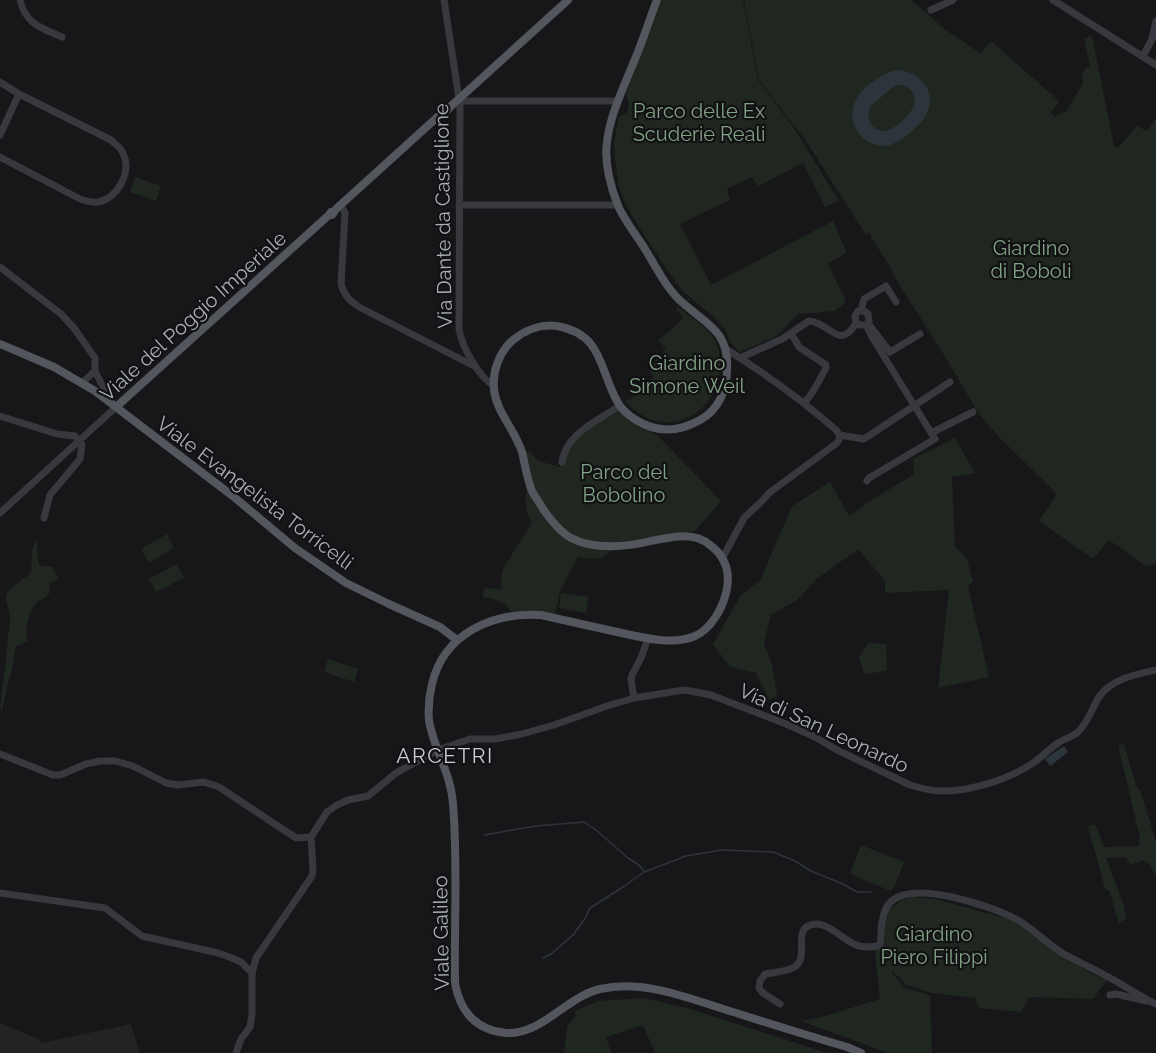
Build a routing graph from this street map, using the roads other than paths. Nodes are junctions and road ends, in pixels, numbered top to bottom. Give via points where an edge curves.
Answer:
1 (20, 0) edge
2 (444, 0) edge
3 (568, 0) edge
4 (657, 0) edge
5 (953, 0) edge
6 (1053, 0) edge
7 (931, 10) dead end
8 (1156, 21) edge
9 (62, 37) dead end
10 (1143, 56) junction
11 (1156, 65) edge
12 (0, 82) edge
13 (19, 94) junction
14 (458, 100) junction
15 (618, 101) junction
16 (0, 135) edge
17 (0, 157) edge
18 (459, 205) junction
19 (618, 205) junction
20 (335, 210) junction
21 (0, 267) edge
22 (896, 302) dead end
23 (861, 311) junction
24 (856, 323) junction
25 (867, 324) junction
26 (791, 333) junction
27 (920, 334) dead end
28 (0, 344) edge
29 (726, 349) junction
30 (740, 358) junction
31 (477, 367) junction
32 (95, 371) junction
33 (950, 382) dead end
34 (82, 383) junction
35 (494, 386) junction
36 (108, 401) junction
37 (804, 403) junction
38 (619, 406) junction
39 (915, 406) junction
40 (116, 407) junction
41 (973, 412) dead end
42 (0, 416) edge
43 (931, 433) junction
44 (57, 434) junction
45 (840, 435) junction
46 (79, 441) junction
47 (72, 448) junction
48 (562, 462) dead end
49 (867, 481) dead end
50 (0, 513) edge
51 (44, 518) dead end
52 (723, 557) junction
53 (648, 638) junction
54 (457, 640) junction
55 (1156, 670) edge
56 (634, 698) junction
57 (438, 750) junction
58 (0, 754) edge
59 (311, 837) junction
60 (0, 893) edge
61 (252, 973) junction
62 (1110, 995) dead end
63 (780, 1004) dead end
64 (1155, 1004) edge
65 (236, 1053) edge
66 (861, 1053) edge

1 - 9 street via 30,21
2 - 14 street, Via Dante da Castiglione
3 - 14 main road, Viale del Poggio Imperiale
4 - 15 main road
5 - 7 street
6 - 10 street
8 - 10 street
10 - 11 street
12 - 13 street
13 - 16 street
13 - 17 street via 111,140 122,150 126,171 109,198 91,202
14 - 15 street
14 - 18 street, Via Dante da Castiglione
14 - 20 main road, Viale del Poggio Imperiale
15 - 19 main road via 606,144
18 - 19 street
18 - 31 street, Via Dante da Castiglione via 459,329
19 - 29 main road via 673,292 716,330
20 - 31 street via 345,213 341,284 347,298
20 - 40 main road, Viale del Poggio Imperiale
21 - 32 street via 68,321 93,354
22 - 23 street via 886,286 864,298
23 - 24 street via 855,314
23 - 25 street via 868,314
24 - 25 street
24 - 26 street via 845,336 812,321
25 - 27 street via 890,352
25 - 39 street
26 - 30 street
26 - 37 street via 798,347 826,365
28 - 34 main road, Viale Evangelista Torricelli
29 - 30 street
29 - 38 main road via 724,391 713,410 696,423 657,430
30 - 37 street
31 - 35 street, Via Dante da Castiglione
32 - 34 street
32 - 36 street
33 - 39 street
34 - 36 main road, Viale Evangelista Torricelli
35 - 38 main road via 505,348 525,332 553,325 584,337 595,349
35 - 52 main road via 497,405 515,434 532,491 548,516 570,538 618,547 688,536 706,541
36 - 40 main road, Viale Evangelista Torricelli
37 - 45 street
38 - 48 street via 575,436 568,443
39 - 43 street
39 - 45 street via 863,439
40 - 46 street, Viale del Poggio Imperiale
40 - 54 main road, Viale Evangelista Torricelli via 295,548 346,583 443,629
41 - 43 street
42 - 44 street
43 - 49 street via 935,439
44 - 46 street via 75,436
44 - 47 street
45 - 52 street via 837,443 775,487 744,518
46 - 47 street, Viale del Poggio Imperiale
46 - 51 street via 80,459 50,495
47 - 50 street, Viale del Poggio Imperiale
52 - 53 main road via 727,567 726,593 705,631 681,640
53 - 54 main road via 525,614 483,624
53 - 56 street via 631,679
54 - 57 main road, Viale Galileo via 438,666 430,694 429,718
55 - 56 street, Via di San Leonardo via 1108,687 1080,730 1025,768 989,783 940,792 910,785 815,737 711,695 685,690
56 - 57 street, Via di San Leonardo via 522,734 470,738
57 - 59 street, Via di San Leonardo via 396,773 368,796 337,805
57 - 66 main road, Viale Galileo via 454,808 455,983 462,1006 474,1021 494,1031 519,1032 586,994 634,986 669,993
58 - 59 street via 53,775 100,761 115,761 166,783 204,782 219,787 296,838
59 - 61 street via 312,876 256,958
60 - 61 street via 105,908 142,936 218,953 242,962
61 - 65 street via 250,1027
62 - 64 street
63 - 64 street via 759,988 760,981 765,974 801,962 804,931 812,925 823,925 857,945 879,946 884,915 892,900 927,892 1015,918 1062,952

